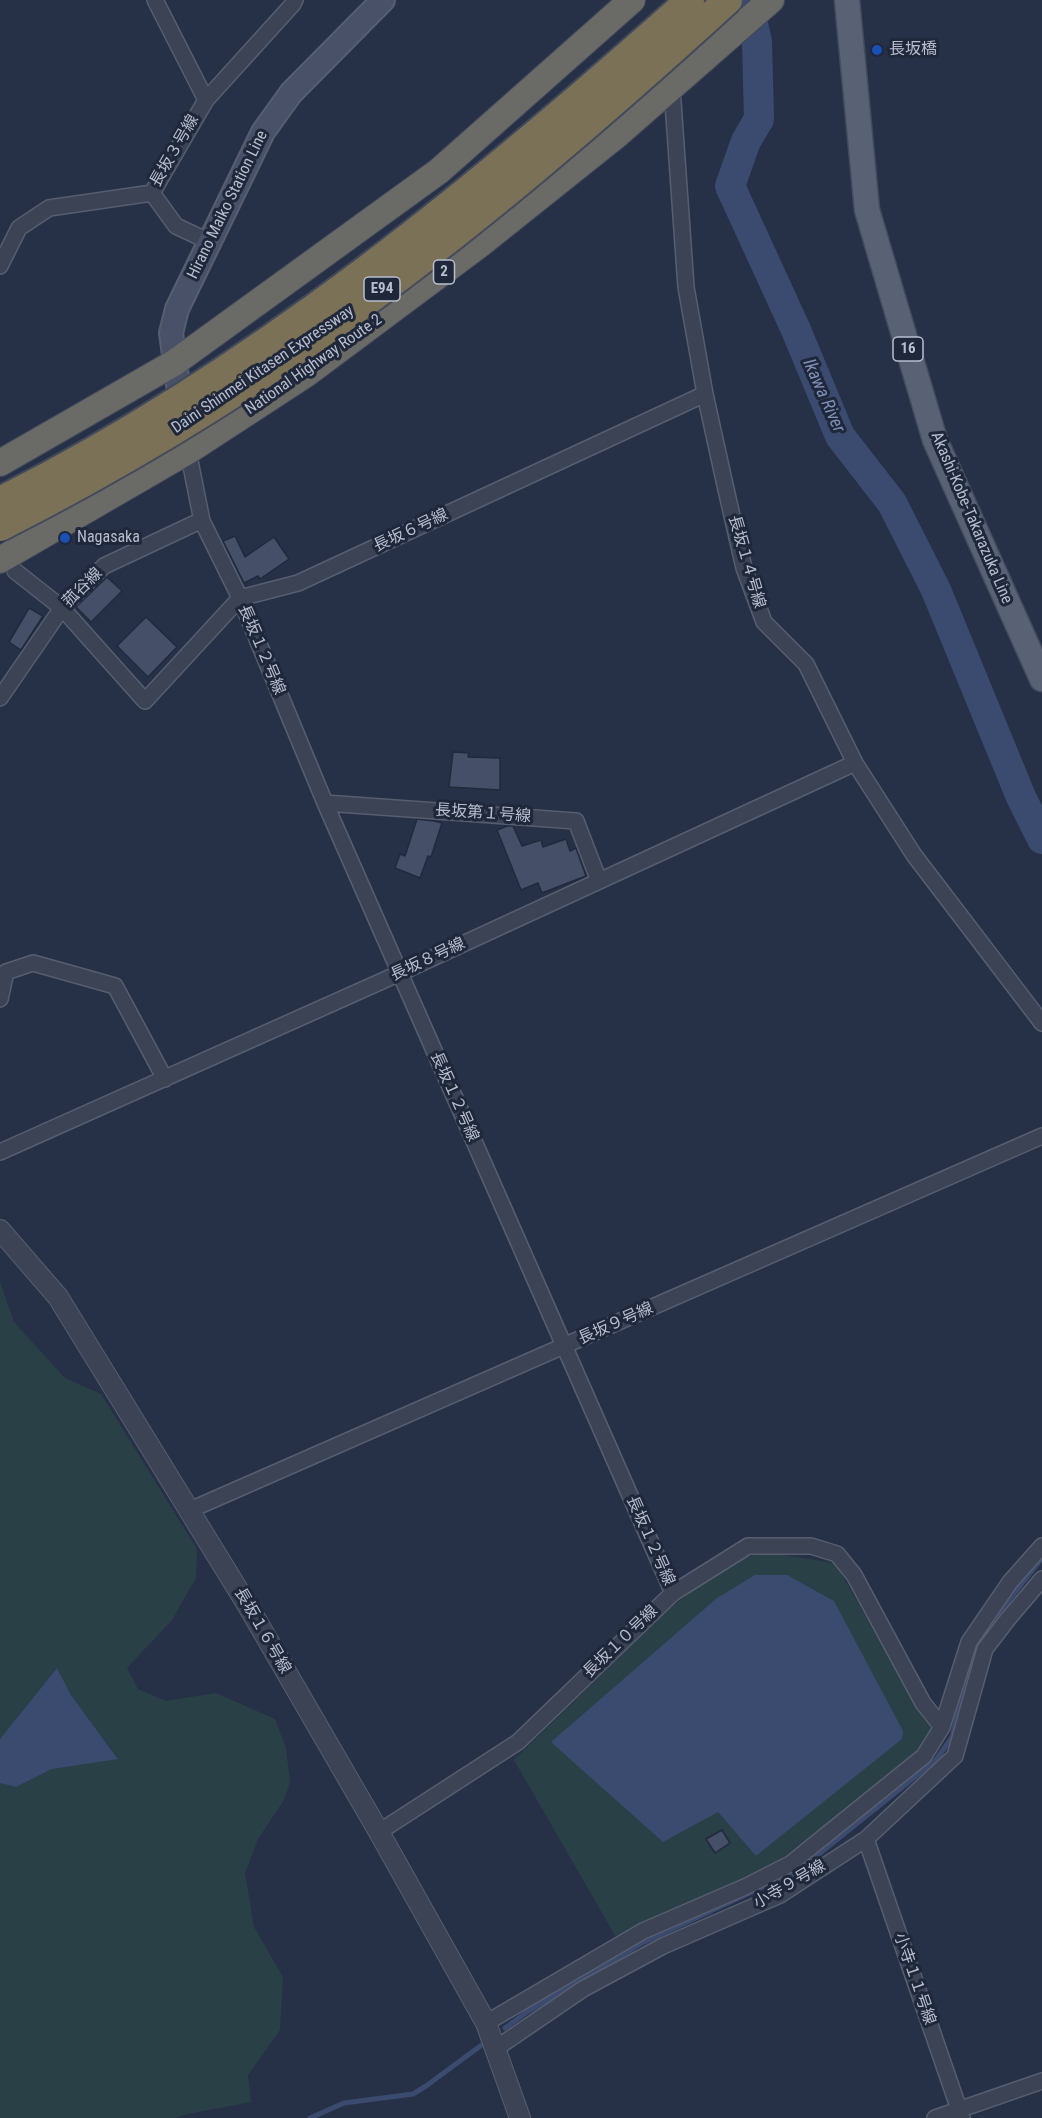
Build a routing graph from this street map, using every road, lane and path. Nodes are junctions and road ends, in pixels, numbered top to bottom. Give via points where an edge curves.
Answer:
1 (155, 0) edge
2 (295, 0) edge
3 (382, 0) edge
4 (632, 0) edge
5 (690, 0) edge
6 (728, 0) edge
7 (771, 0) edge
8 (847, 0) edge
9 (679, 82) junction
10 (206, 100) junction
11 (152, 193) junction
12 (210, 242) junction
13 (0, 266) edge
14 (174, 363) junction
15 (705, 394) junction
16 (188, 451) junction
17 (6, 454) edge
18 (0, 501) edge
19 (201, 520) junction
20 (0, 528) edge
21 (7, 565) edge
22 (240, 598) junction
23 (62, 608) junction
24 (1042, 679) edge
25 (0, 698) edge
26 (855, 763) junction
27 (325, 803) junction
28 (599, 881) junction
29 (3, 969) edge
30 (400, 973) junction
31 (0, 999) edge
32 (1042, 1023) edge
33 (165, 1078) junction
34 (1042, 1136) edge
35 (0, 1152) edge
36 (0, 1230) edge
37 (564, 1347) junction
38 (190, 1510) junction
39 (1042, 1546) edge
40 (1042, 1579) edge
41 (673, 1593) junction
42 (942, 1727) junction
43 (379, 1832) junction
44 (866, 1839) junction
45 (750, 1896) junction
46 (486, 2023) junction
47 (495, 2049) junction
48 (1042, 2081) edge
49 (960, 2114) edge
50 (520, 2118) edge
51 (935, 2118) edge

1 - 10 street
2 - 10 street, 長坂３号線
3 - 12 main road, Hirano Maiko Station Line via 291,93 262,132
4 - 14 highway via 439,171
5 - 18 highway, Daini Shinmei Kitasen Expressway / E94, bridge via 497,168 314,308 133,427
6 - 20 highway, Daini Shinmei Kitasen Expressway / E94, bridge via 516,185 326,331 149,446
7 - 9 highway, National Highway Route 2 / 2
8 - 24 main road, Akashi-Kobe-Takarazuka Line / 16 via 867,210 935,440
9 - 15 street, 長坂１４号線 via 686,287
9 - 16 highway, National Highway Route 2 / 2 via 479,245 306,374
10 - 11 street, 長坂３号線
11 - 12 street via 176,226
11 - 13 street, 長坂３号線 via 49,208 19,228
12 - 14 main road, Hirano Maiko Station Line via 177,309 171,333
14 - 16 main road, Hirano Maiko Station Line
14 - 17 highway
15 - 22 street, 長坂６号線 via 298,583
15 - 26 street, 長坂１４号線 via 744,568 764,622 806,664
16 - 19 street, 長坂１２号線
16 - 21 highway, National Highway Route 2 / 2
19 - 22 street, 長坂１２号線
19 - 23 street, 菰谷線 via 104,566
21 - 23 street
22 - 23 street via 145,701
22 - 27 street, 長坂１２号線
23 - 25 street, 菰谷線
26 - 28 street, 長坂８号線
26 - 32 street, 長坂１４号線 via 914,855
27 - 28 street, 長坂第１号線 via 576,821
27 - 30 street, 長坂１２号線
28 - 30 street, 長坂８号線
29 - 31 street
29 - 33 street via 33,963 115,986
30 - 33 street, 長坂８号線
30 - 37 street, 長坂１２号線
33 - 35 street, 長坂８号線
34 - 37 street, 長坂９号線
36 - 38 street, 長坂１６号線 via 58,1297
37 - 38 street, 長坂９号線
37 - 41 street, 長坂１２号線
38 - 43 street, 長坂１６号線
39 - 42 street via 1010,1582 969,1642
40 - 44 street, 小寺９号線 via 985,1649 955,1756
41 - 42 street, 長坂１０号線 via 748,1546 811,1546 837,1554 854,1575 923,1703
41 - 43 street, 長坂１０号線 via 519,1742
42 - 45 street via 924,1756
43 - 46 street, 長坂１６号線
44 - 45 street, 小寺９号線 via 780,1895
44 - 49 street, 小寺１１号線
45 - 46 street via 643,1931
45 - 47 street, 小寺９号線 via 583,1989
46 - 47 street, 長坂１６号線
47 - 50 street
48 - 49 street
49 - 51 street

